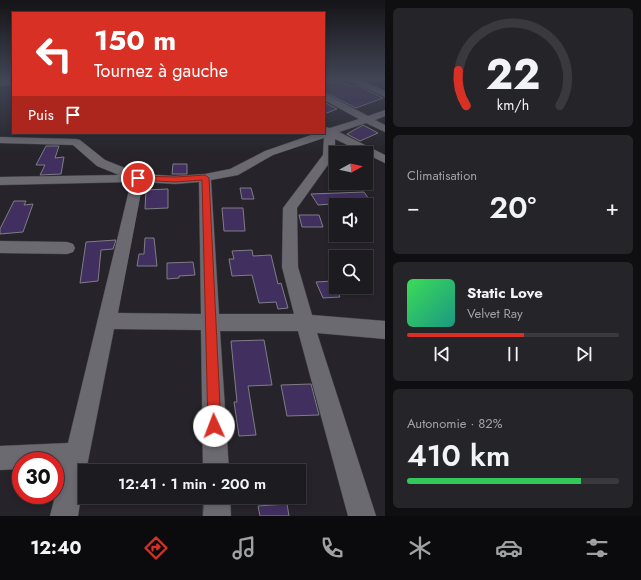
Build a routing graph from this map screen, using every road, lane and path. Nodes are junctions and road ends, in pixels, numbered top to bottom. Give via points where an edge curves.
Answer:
1 (339, 104) edge
2 (385, 113) edge
3 (367, 119) junction
4 (385, 129) edge
5 (327, 131) edge
6 (319, 134) edge
7 (0, 140) edge
8 (385, 159) edge
9 (138, 178) junction
10 (205, 178) junction
11 (0, 181) edge
12 (0, 247) edge
13 (67, 248) dead end
14 (106, 321) junction
15 (211, 323) junction
16 (305, 324) junction
17 (385, 330) edge
18 (77, 455) junction
19 (0, 458) edge
20 (216, 464) edge
21 (217, 504) edge
22 (64, 516) edge
23 (218, 516) edge
24 (362, 516) edge

1 - 3 street
2 - 3 street
3 - 4 street
3 - 5 street
5 - 8 street
5 - 16 street via 329,155 290,208 290,267
6 - 10 street via 269,153 234,172
7 - 9 street via 76,142 101,163
9 - 10 street
9 - 11 street
9 - 14 street
10 - 15 street
12 - 13 street
14 - 15 street
14 - 18 street
15 - 16 street
15 - 20 street
16 - 17 street
16 - 24 street
18 - 19 street
18 - 22 street
21 - 23 street

